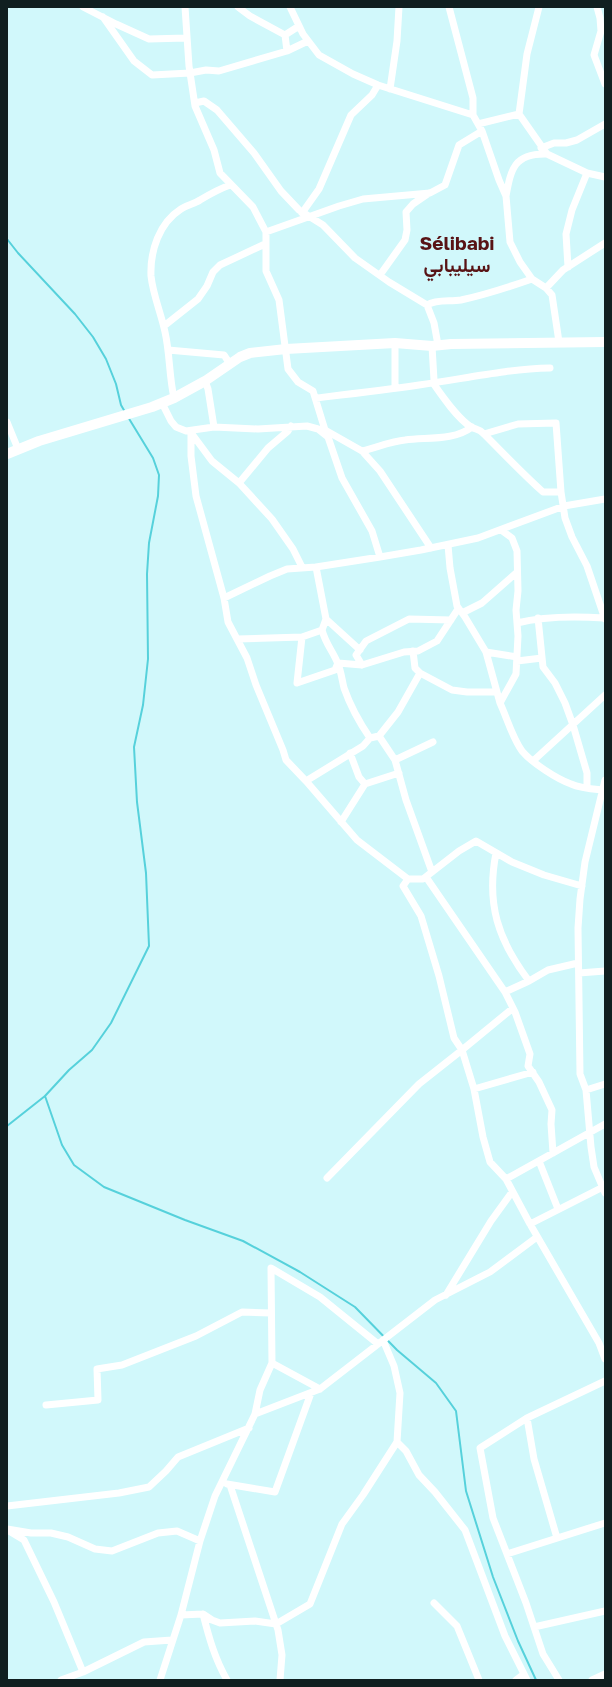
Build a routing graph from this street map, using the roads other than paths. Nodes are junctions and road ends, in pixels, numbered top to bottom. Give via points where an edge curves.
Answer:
1 (83, 7) edge
2 (185, 7) edge
3 (238, 7) edge
4 (290, 7) edge
5 (399, 7) edge
6 (449, 7) edge
7 (539, 7) edge
8 (597, 7) edge
9 (103, 18) junction
10 (299, 26) junction
11 (285, 35) junction
12 (186, 38) junction
13 (308, 41) junction
14 (287, 51) junction
15 (190, 73) junction
16 (378, 84) junction
17 (605, 84) edge
18 (390, 89) junction
19 (195, 103) junction
20 (519, 114) junction
21 (473, 115) junction
22 (478, 124) junction
23 (605, 124) edge
24 (482, 131) junction
25 (542, 148) junction
26 (547, 154) junction
27 (587, 172) junction
28 (605, 176) edge
29 (230, 184) junction
30 (430, 193) junction
31 (506, 196) junction
32 (302, 213) junction
33 (309, 217) junction
34 (266, 232) junction
35 (605, 243) edge
36 (266, 244) junction
37 (568, 267) junction
38 (380, 275) junction
39 (532, 279) junction
40 (546, 288) junction
41 (428, 304) junction
42 (164, 326) junction
43 (560, 342) junction
44 (605, 342) edge
45 (395, 343) junction
46 (435, 345) junction
47 (286, 349) junction
48 (168, 350) junction
49 (230, 364) junction
50 (550, 368) dead end
51 (205, 382) junction
52 (433, 383) junction
53 (395, 388) junction
54 (174, 398) junction
55 (316, 398) junction
56 (162, 403) junction
57 (320, 418) junction
58 (7, 422) edge
59 (291, 426) junction
60 (308, 426) junction
61 (214, 427) junction
62 (472, 427) junction
63 (192, 433) junction
64 (484, 434) junction
65 (331, 436) junction
66 (362, 451) junction
67 (10, 452) edge
68 (239, 483) junction
69 (561, 492) junction
70 (605, 499) edge
71 (564, 506) junction
72 (501, 530) junction
73 (448, 545) junction
74 (431, 548) junction
75 (380, 557) junction
76 (302, 567) junction
77 (316, 567) junction
78 (516, 573) junction
79 (224, 598) junction
80 (460, 611) junction
81 (538, 618) junction
82 (605, 618) edge
83 (326, 619) junction
84 (451, 620) junction
85 (517, 623) junction
86 (322, 630) junction
87 (302, 636) junction
88 (237, 639) junction
89 (360, 650) junction
90 (413, 651) junction
91 (486, 652) junction
92 (542, 658) junction
93 (517, 659) junction
94 (338, 663) junction
95 (362, 665) junction
96 (420, 673) junction
97 (496, 692) junction
98 (605, 695) edge
99 (500, 703) junction
100 (574, 725) junction
101 (379, 736) junction
102 (370, 738) junction
103 (433, 742) dead end
104 (350, 753) junction
105 (395, 760) junction
106 (533, 760) junction
107 (399, 773) junction
108 (306, 780) junction
109 (605, 780) edge
110 (365, 784) junction
111 (587, 788) junction
112 (602, 790) junction
113 (603, 800) edge
114 (341, 822) junction
115 (496, 853) junction
116 (432, 872) junction
117 (426, 877) junction
118 (408, 879) junction
119 (582, 886) junction
120 (578, 963) junction
121 (605, 971) edge
122 (578, 973) junction
123 (529, 981) junction
124 (505, 992) junction
125 (513, 1008) junction
126 (462, 1050) junction
127 (533, 1072) junction
128 (605, 1084) edge
129 (474, 1089) junction
130 (586, 1090) junction
131 (605, 1124) edge
132 (590, 1133) junction
133 (553, 1153) junction
134 (539, 1161) junction
135 (327, 1178) dead end
136 (506, 1179) junction
137 (604, 1190) edge
138 (512, 1192) junction
139 (558, 1209) junction
140 (530, 1224) junction
141 (537, 1237) junction
142 (446, 1295) junction
143 (271, 1313) junction
144 (381, 1342) junction
145 (605, 1359) edge
146 (272, 1363) junction
147 (605, 1382) edge
148 (320, 1389) junction
149 (311, 1393) junction
150 (46, 1405) dead end
151 (256, 1414) junction
152 (527, 1418) junction
153 (249, 1428) junction
154 (397, 1442) junction
155 (222, 1483) junction
156 (230, 1484) junction
157 (7, 1506) edge
158 (605, 1523) edge
159 (7, 1530) edge
160 (557, 1538) junction
161 (200, 1541) junction
162 (507, 1554) junction
163 (434, 1603) dead end
164 (605, 1611) edge
165 (203, 1614) junction
166 (181, 1615) junction
167 (276, 1624) junction
168 (534, 1627) junction
169 (172, 1640) junction
170 (83, 1672) junction
171 (605, 1674) edge
172 (525, 1677) edge
173 (61, 1680) edge
174 (160, 1680) edge
175 (227, 1680) edge
176 (280, 1680) edge
177 (478, 1680) edge
178 (516, 1680) edge
179 (559, 1680) edge
180 (592, 1680) edge

1 - 9 street
2 - 12 street
3 - 11 street
4 - 10 street
5 - 18 street
6 - 21 street via 473,98
7 - 20 street via 527,54
8 - 17 street via 601,31 594,55
9 - 12 street via 149,39
9 - 15 street via 134,61 152,75
10 - 11 street
10 - 13 street
11 - 14 street
12 - 15 street
13 - 14 street
13 - 16 street via 319,55 353,74
14 - 15 street via 219,71
15 - 19 street
16 - 18 street
16 - 32 street via 372,95 351,115 319,189
18 - 21 street
19 - 29 street via 214,150 220,173
19 - 32 street via 204,101 217,110 254,153 281,191
20 - 22 street
20 - 25 street
21 - 22 street
22 - 24 street
23 - 25 street via 577,140 554,143
24 - 30 street via 459,145 445,185
24 - 31 street
25 - 26 street
26 - 27 street
26 - 31 street via 525,158 514,166
27 - 28 street
27 - 37 street via 572,210 566,234
29 - 34 street via 253,207
29 - 42 street via 172,215 159,234 152,253 151,276
30 - 33 street via 364,199
30 - 38 street via 406,212 405,240
31 - 39 street via 510,242
32 - 33 street
33 - 34 street
33 - 38 street via 322,225 355,258
34 - 36 street
35 - 37 street
36 - 42 street via 220,265 198,299
36 - 47 street via 266,270 279,300
37 - 40 street
38 - 41 street
39 - 40 street
39 - 41 street via 459,300
40 - 43 street via 552,295
41 - 46 street via 434,323
42 - 48 street
43 - 44 street
43 - 46 street
45 - 46 street
45 - 47 street
45 - 53 street
46 - 52 street
47 - 49 street via 250,353
47 - 55 street via 288,369 298,382 313,391
48 - 49 street via 224,355
48 - 54 street
49 - 51 street
50 - 52 street
51 - 54 street
51 - 61 street
52 - 53 street
52 - 62 street via 451,408
53 - 55 street
54 - 56 street
55 - 57 street
56 - 63 street via 176,427
56 - 67 street
57 - 60 street
57 - 65 street
58 - 67 street
59 - 60 street
59 - 61 street via 258,429
59 - 68 street
60 - 65 street
61 - 63 street
62 - 64 street
62 - 66 street via 464,433 403,440
63 - 68 street via 212,461
63 - 79 street via 191,456 196,496
64 - 69 street via 543,492
64 - 69 street via 518,424 556,423
65 - 66 street
65 - 75 street via 342,478 372,531
66 - 74 street via 380,471
68 - 76 street via 272,519
69 - 71 street
70 - 71 street
71 - 72 street
71 - 82 street via 565,518 587,566
72 - 73 street
72 - 78 street via 512,538 517,551
73 - 74 street
73 - 80 street via 450,568
74 - 75 street
75 - 77 street
76 - 77 street
76 - 79 street via 287,569
77 - 83 street
78 - 80 street via 482,603
78 - 85 street
79 - 88 street via 228,622
80 - 84 street
80 - 91 street
81 - 82 street
81 - 85 street
81 - 92 street
83 - 86 street
83 - 89 street
84 - 89 street via 409,619 366,641
84 - 90 street via 437,641
85 - 93 street
86 - 87 street
86 - 94 street via 325,642
87 - 88 street
87 - 94 street via 297,683 335,670
88 - 108 street via 247,658 286,760
89 - 95 street via 356,655
90 - 95 street
90 - 96 street via 415,668
91 - 93 street
91 - 97 street
92 - 93 street
92 - 100 street via 542,667 558,690
93 - 99 street via 516,674
94 - 95 street
94 - 102 street via 353,709
96 - 97 street via 452,690
96 - 101 street via 398,712
97 - 99 street
98 - 100 street
99 - 106 street via 516,740
100 - 106 street
100 - 111 street via 586,773
101 - 102 street
101 - 105 street
102 - 104 street via 363,746
103 - 105 street
104 - 108 street
104 - 110 street via 359,777
105 - 107 street
106 - 111 street via 572,785
107 - 110 street
107 - 116 street
108 - 114 street
109 - 112 street
110 - 114 street
111 - 112 street
112 - 113 street
113 - 119 street via 585,862
114 - 118 street via 357,840
115 - 116 street via 476,841 459,850
115 - 119 street via 531,870
115 - 123 street via 493,867 493,897 498,928 516,965
116 - 117 street
117 - 118 street
117 - 124 street
118 - 126 street via 404,886 421,916 454,1038
119 - 120 street
120 - 122 street
120 - 123 street via 548,970
121 - 122 street
122 - 130 street via 580,1074
123 - 124 street
124 - 125 street
125 - 126 street
125 - 127 street via 530,1054 528,1066
126 - 129 street
126 - 135 street via 419,1084
127 - 129 street
127 - 133 street via 552,1110 550,1124
128 - 130 street
129 - 136 street via 490,1162
130 - 132 street
131 - 132 street
132 - 133 street
132 - 137 street via 594,1167
133 - 134 street
134 - 136 street
134 - 139 street
136 - 138 street
137 - 139 street
138 - 140 street
138 - 142 street via 491,1221
139 - 140 street
140 - 141 street
141 - 142 street via 490,1272
141 - 145 street via 599,1343
142 - 144 street via 435,1300
143 - 144 street via 271,1268 320,1297
143 - 146 street
143 - 150 street via 242,1312 196,1336 122,1365 97,1369 98,1400
144 - 148 street
144 - 154 street via 394,1366 400,1393
146 - 148 street
146 - 151 street via 260,1390
147 - 152 street
148 - 149 street
149 - 151 street
149 - 156 street via 275,1492
151 - 153 street
152 - 160 street via 534,1459
152 - 162 street via 480,1448 493,1518
153 - 155 street
153 - 157 street via 178,1457 149,1487
154 - 167 street via 342,1524 310,1604
154 - 172 street via 406,1451 419,1475 465,1530 505,1636
155 - 156 street
155 - 161 street
156 - 167 street
158 - 160 street
159 - 161 street via 51,1533 68,1537 95,1549 112,1551 158,1533 177,1531
159 - 170 street via 24,1540 54,1602
160 - 162 street
161 - 166 street
162 - 168 street
163 - 177 street via 457,1626
164 - 168 street
165 - 166 street
165 - 167 street via 220,1623 255,1621
165 - 175 street via 209,1640
166 - 169 street
167 - 176 street via 282,1655
168 - 179 street via 543,1654
169 - 170 street via 144,1642
169 - 174 street
170 - 173 street
171 - 180 street
172 - 178 street

